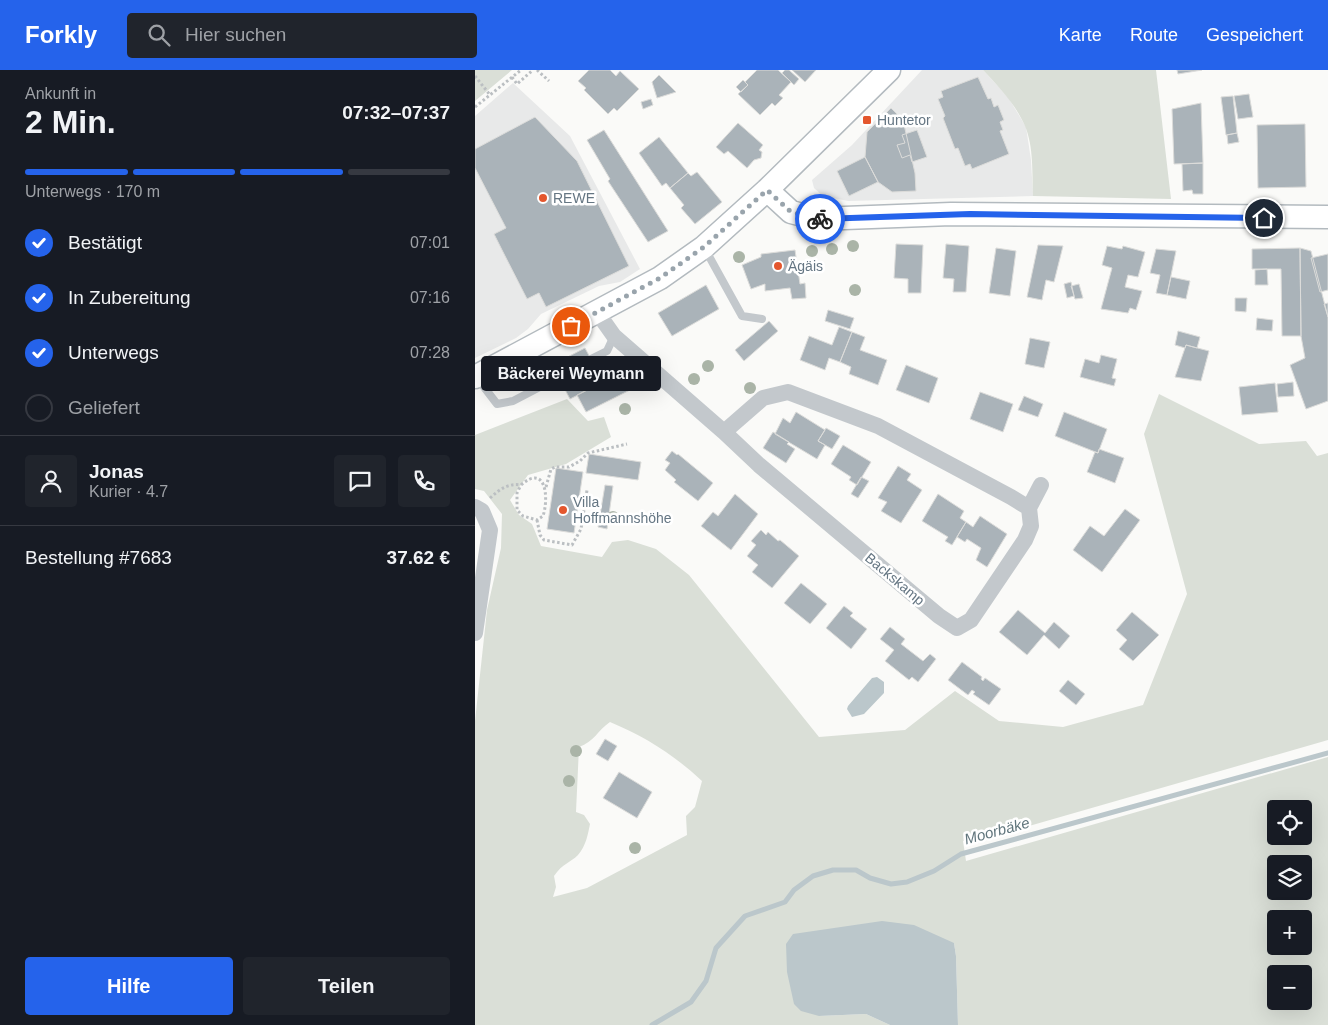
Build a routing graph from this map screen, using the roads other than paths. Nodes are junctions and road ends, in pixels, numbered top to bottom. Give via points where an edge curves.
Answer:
1 (889, 70) edge
2 (767, 190) junction
3 (1328, 217) edge
4 (704, 247) junction
5 (597, 312) junction
6 (762, 319) dead end
7 (614, 336) junction
8 (591, 360) dead end
9 (475, 377) edge
10 (559, 377) dead end
11 (723, 432) junction
12 (1041, 485) dead end
13 (475, 506) edge
14 (1029, 508) junction
15 (475, 633) edge

1 - 2 main road
2 - 3 main road via 791,212 819,219 970,214
2 - 4 main road
4 - 5 main road via 660,278
4 - 6 lane via 742,316
5 - 7 street, Backskamp
5 - 9 main road
7 - 8 lane via 607,351
7 - 11 street, Backskamp
9 - 10 lane via 497,404 513,401
11 - 14 street via 763,398 788,392 878,426
11 - 14 street, Backskamp via 957,628 971,620 1025,540 1031,526
12 - 14 street, Backskamp
13 - 15 street via 482,511 490,530

